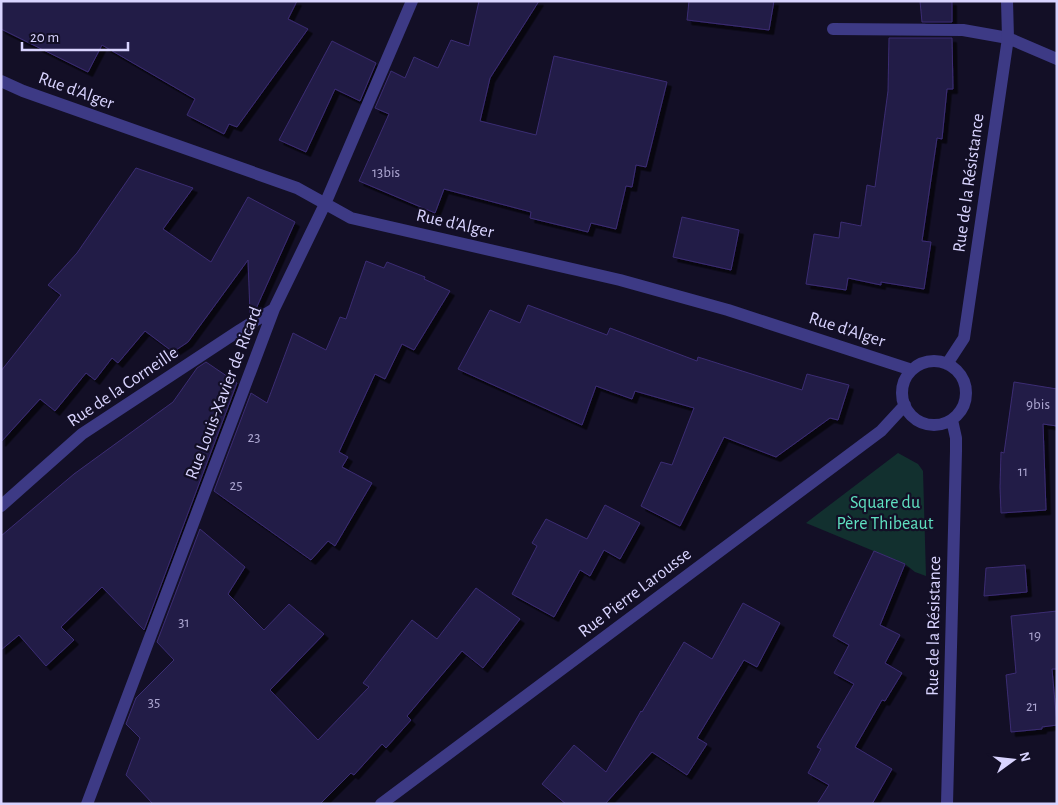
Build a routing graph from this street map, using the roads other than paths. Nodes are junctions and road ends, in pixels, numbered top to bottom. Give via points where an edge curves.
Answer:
1 (412, 1) edge
2 (1007, 1) edge
3 (833, 29) dead end
4 (1008, 38) junction
5 (1057, 59) edge
6 (1, 81) edge
7 (325, 204) junction
8 (274, 309) junction
9 (947, 364) junction
10 (912, 370) junction
11 (904, 405) junction
12 (952, 420) junction
13 (1, 506) edge
14 (87, 804) edge
15 (381, 804) edge
16 (947, 804) edge

1 - 7 street, Rue Louis-Xavier de Ricard
2 - 4 street, Rue de la Résistance
3 - 4 street via 963,30
4 - 5 street
4 - 9 street, Rue de la Résistance via 964,338
6 - 7 street, Rue d'Alger via 297,188
7 - 8 street, Rue Louis-Xavier de Ricard
7 - 10 street, Rue d'Alger via 351,218 620,280 728,310
8 - 13 street, Rue de la Corneille via 82,434
8 - 14 street, Rue Louis-Xavier de Ricard
9 - 10 street via 928,362
9 - 12 street via 961,377 966,395 964,405
10 - 11 street via 903,387
11 - 12 street via 909,414 925,424 943,424
11 - 15 street, Rue Pierre Larousse via 881,431
12 - 16 street, Rue de la Résistance via 956,451

